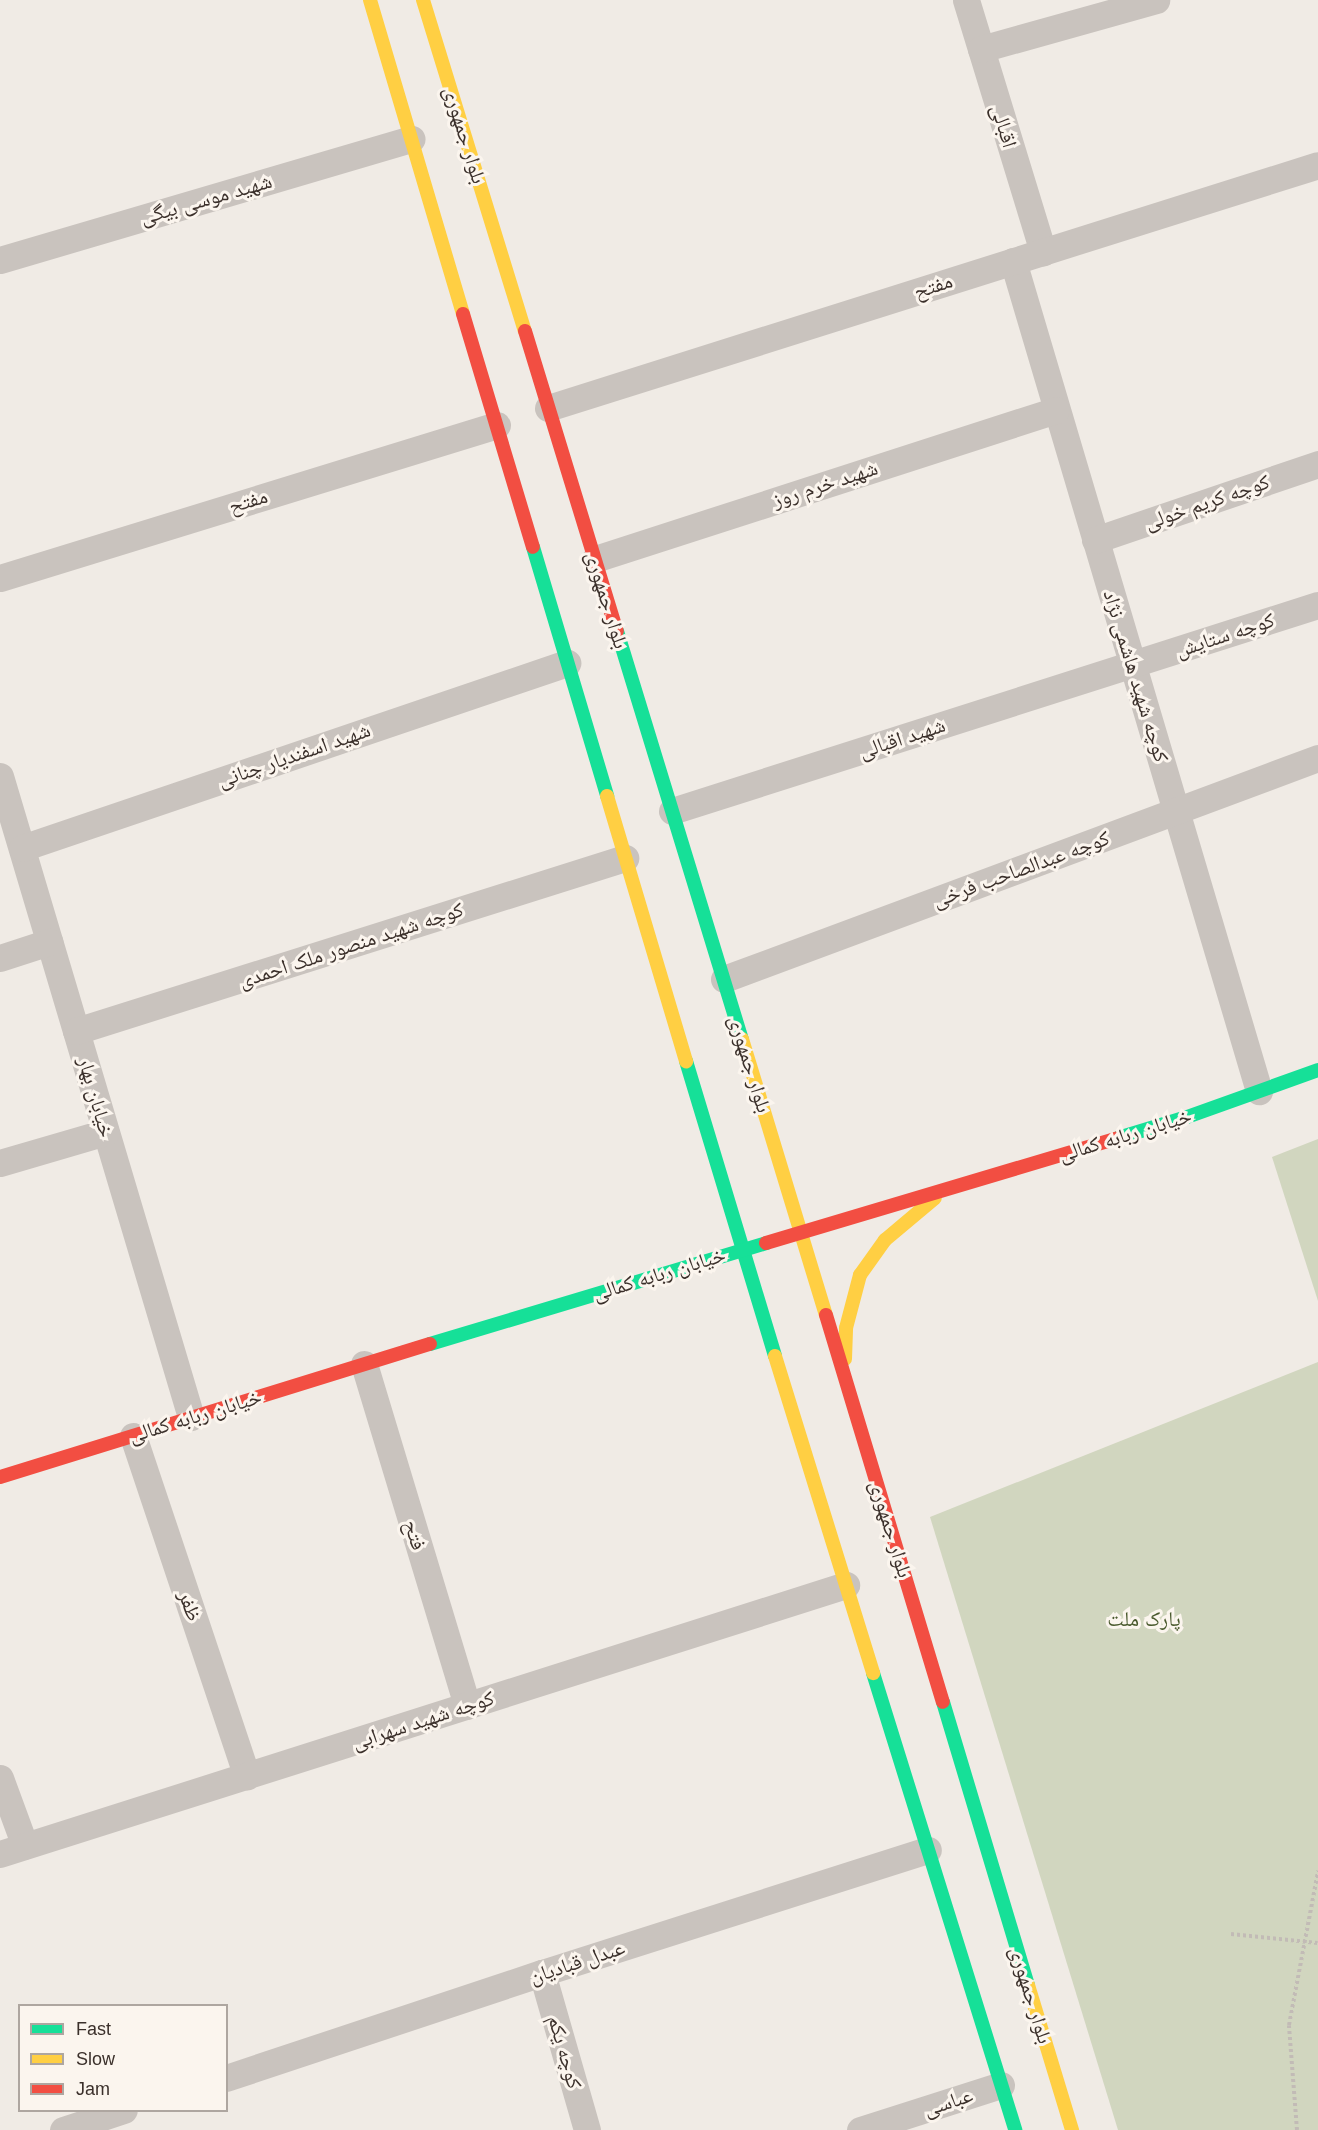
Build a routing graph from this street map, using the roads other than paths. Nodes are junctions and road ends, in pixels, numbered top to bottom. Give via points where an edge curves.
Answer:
1 (370, 0) edge
2 (423, 0) edge
3 (966, 0) edge
4 (1156, 0) edge
5 (981, 49) junction
6 (412, 139) junction
7 (1318, 165) edge
8 (1043, 252) junction
9 (0, 260) edge
10 (1013, 261) junction
11 (548, 408) junction
12 (1056, 410) junction
13 (497, 425) junction
14 (1318, 464) edge
15 (1095, 540) junction
16 (595, 559) junction
17 (0, 578) edge
18 (1318, 605) edge
19 (567, 663) junction
20 (1132, 664) junction
21 (1318, 758) edge
22 (0, 776) edge
23 (672, 811) junction
24 (1177, 811) junction
25 (22, 848) junction
26 (625, 858) junction
27 (49, 942) junction
28 (0, 958) edge
29 (724, 979) junction
30 (76, 1031) junction
31 (1318, 1070) edge
32 (1259, 1091) junction
33 (106, 1132) junction
34 (0, 1163) edge
35 (945, 1189) junction
36 (801, 1232) junction
37 (742, 1250) junction
38 (364, 1364) junction
39 (844, 1376) junction
40 (191, 1417) junction
41 (132, 1436) junction
42 (0, 1477) edge
43 (846, 1585) junction
44 (467, 1706) junction
45 (247, 1776) junction
46 (0, 1778) edge
47 (13, 1850) edge
48 (928, 1850) junction
49 (542, 1973) junction
50 (228, 2077) edge
51 (1001, 2085) junction
52 (118, 2112) edge
53 (63, 2130) edge
54 (587, 2130) edge
55 (860, 2130) edge
56 (1015, 2130) edge
57 (1072, 2130) edge

1 - 6 street
2 - 11 street, بلوار جمهوری
3 - 5 street, اقبالی
4 - 5 street
5 - 8 street, اقبالی
6 - 9 street, شهید موسی بیگی
6 - 13 street
7 - 8 street, مفتح
8 - 10 street, مفتح
10 - 11 street, مفتح
10 - 12 street, کوچه شهید هاشمی نژاد
11 - 16 street, بلوار جمهوری
12 - 15 street, کوچه شهید هاشمی نژاد
12 - 16 street, شهید خرم روز
13 - 17 street, مفتح
13 - 19 street
14 - 15 street, کوچه کریم خولی
15 - 20 street, کوچه شهید هاشمی نژاد
16 - 23 street, بلوار جمهوری
18 - 20 street, کوچه ستایش
19 - 25 street, شهید اسفندیار چنانی
19 - 26 street
20 - 23 street, شهید اقبالی
20 - 24 street, کوچه شهید هاشمی نژاد
21 - 24 street, کوچه عبدالصاحب فرخی
22 - 25 street, خیابان بهار
23 - 29 street, بلوار جمهوری
24 - 29 street, کوچه عبدالصاحب فرخی
24 - 32 street, کوچه شهید هاشمی نژاد
25 - 27 street, خیابان بهار
26 - 30 street, کوچه شهید منصور ملک احمدی
26 - 37 street
27 - 28 street
27 - 30 street, خیابان بهار
29 - 36 street, بلوار جمهوری
30 - 33 street, خیابان بهار
31 - 32 street, خیابان ربابه کمالی
32 - 35 street, خیابان ربابه کمالی via 1188,1117
33 - 34 street
33 - 40 street, خیابان بهار
35 - 36 street, خیابان ربابه کمالی
35 - 39 street via 885,1240 860,1275 846,1328
36 - 37 street, خیابان ربابه کمالی
36 - 39 street, بلوار جمهوری
37 - 38 street, خیابان ربابه کمالی
37 - 43 street
38 - 40 street, خیابان ربابه کمالی
38 - 44 street, فتح
39 - 57 street, بلوار جمهوری
40 - 41 street, خیابان ربابه کمالی
41 - 42 street, خیابان ربابه کمالی
41 - 45 street, ظفر
43 - 44 street, کوچه شهید سهرابی
43 - 48 street
44 - 45 street, کوچه شهید سهرابی
45 - 47 street, کوچه شهید سهرابی
46 - 47 street
48 - 49 street, عبدل قبادیان
48 - 51 street
49 - 50 street, عبدل قبادیان
49 - 54 street, کوچه یکم
51 - 55 street, عباسی
51 - 56 street
52 - 53 street

